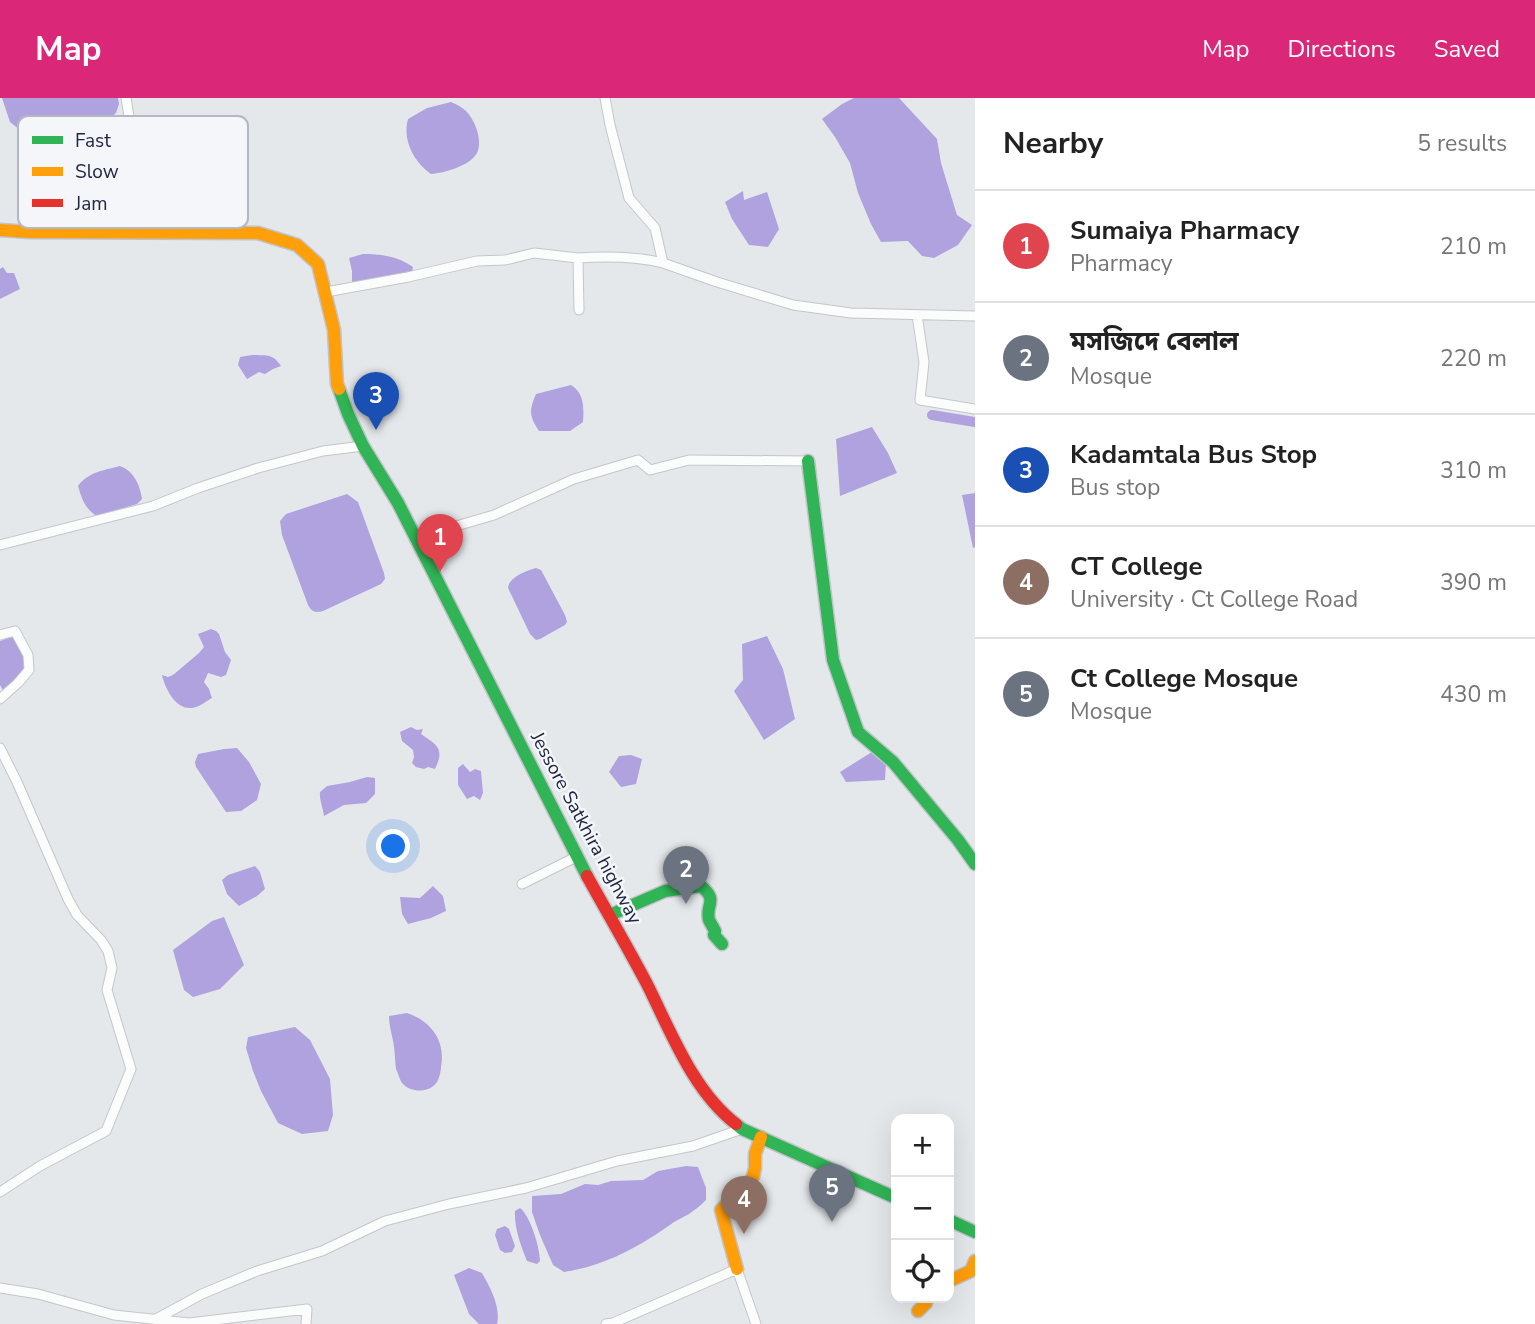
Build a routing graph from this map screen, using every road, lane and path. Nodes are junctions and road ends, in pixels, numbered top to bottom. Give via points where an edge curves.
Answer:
1 (126, 98) edge
2 (605, 98) edge
3 (129, 116) edge
4 (155, 228) edge
5 (0, 230) edge
6 (156, 233) junction
7 (578, 258) junction
8 (663, 263) junction
9 (326, 292) junction
10 (579, 310) dead end
11 (917, 315) junction
12 (975, 316) edge
13 (975, 409) edge
14 (363, 446) junction
15 (808, 461) joint
16 (415, 538) junction
17 (0, 545) edge
18 (0, 635) edge
19 (0, 699) edge
20 (0, 748) edge
21 (576, 857) junction
22 (975, 864) edge
23 (522, 884) dead end
24 (610, 915) junction
25 (722, 944) dead end
26 (742, 1129) junction
27 (761, 1137) junction
28 (0, 1192) edge
29 (891, 1196) edge
30 (954, 1222) edge
31 (975, 1232) edge
32 (975, 1261) edge
33 (737, 1269) junction
34 (954, 1279) edge
35 (0, 1289) edge
36 (926, 1303) edge
37 (918, 1311) dead end
38 (157, 1322) edge
39 (306, 1324) edge
40 (606, 1324) edge
41 (756, 1324) edge

1 - 3 street
2 - 8 street via 629,198 655,228
4 - 6 street
5 - 6 main road, Jessore Satkhira highway
6 - 9 main road, Jessore Satkhira highway via 258,233 289,242 318,264
7 - 8 street
7 - 9 street via 534,253
7 - 10 street
8 - 11 street via 793,305
9 - 14 main road, Jessore Satkhira highway via 337,384
11 - 12 street
11 - 13 street via 924,362 920,400
14 - 16 main road, Jessore Satkhira highway
14 - 17 street via 258,468 153,506
15 - 16 street via 689,460 650,470 638,460 574,479 494,515
15 - 22 main road via 833,660 858,732 893,762
16 - 21 main road, Jessore Satkhira highway
18 - 19 street via 15,631 28,655 29,670
20 - 28 street via 68,899 108,951 112,968 107,990 131,1069 106,1131
21 - 23 street
21 - 24 main road, Jessore Satkhira highway
24 - 25 main road via 666,891 701,886 709,893 708,917
24 - 26 main road, Jessore Satkhira highway via 695,1078 723,1114
26 - 27 main road, Jessore Satkhira highway
26 - 38 street via 693,1146 384,1221 322,1251 202,1294
27 - 29 main road, Jessore Satkhira highway
27 - 33 main road via 754,1175 721,1210
30 - 31 main road
32 - 34 main road via 971,1271
33 - 40 street
33 - 41 street
35 - 38 street
36 - 37 main road
38 - 39 street via 189,1323 307,1309

